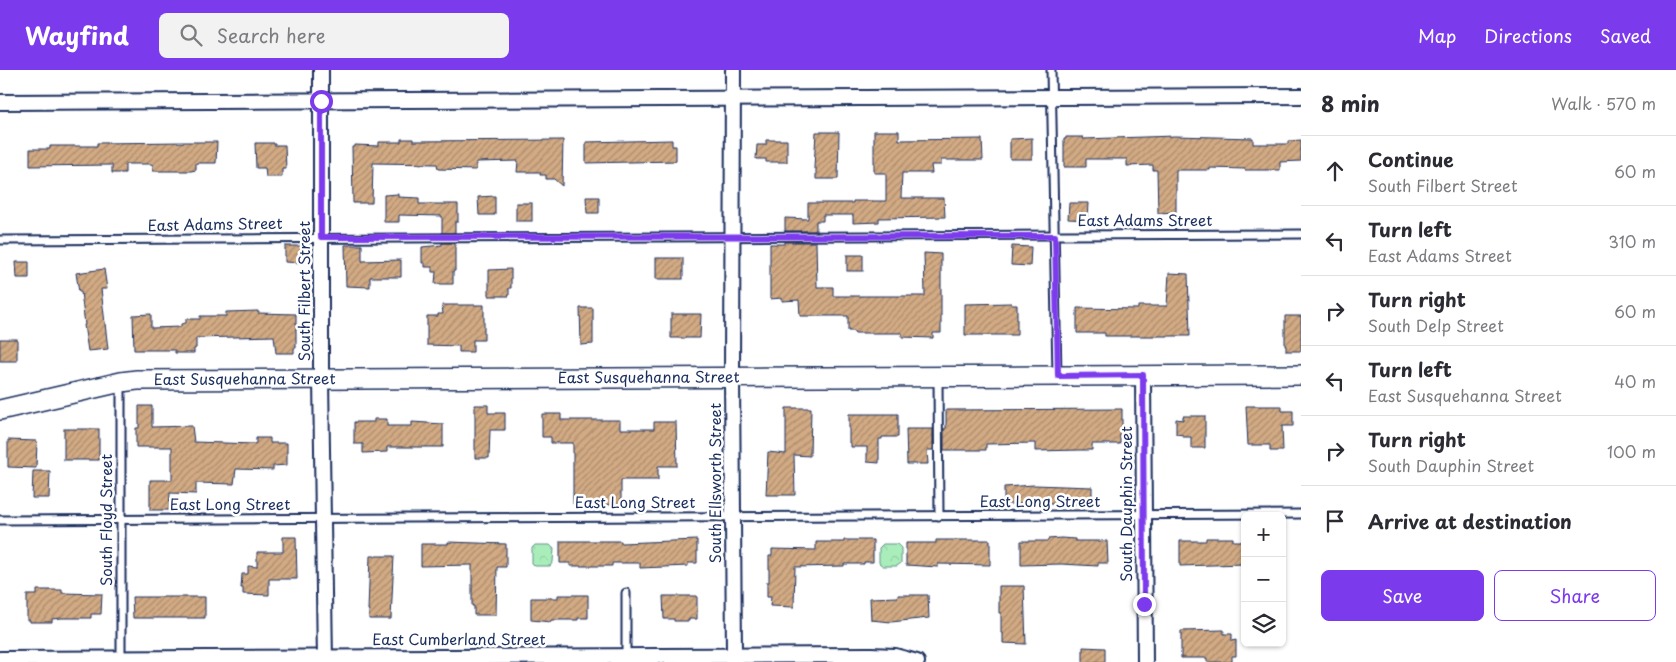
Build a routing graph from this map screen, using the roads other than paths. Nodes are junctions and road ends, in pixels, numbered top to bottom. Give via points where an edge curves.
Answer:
1 (321, 70) edge
2 (733, 70) edge
3 (1051, 70) edge
4 (1301, 96) edge
5 (1052, 97) junction
6 (733, 98) junction
7 (321, 101) junction
8 (0, 102) edge
9 (1301, 234) edge
10 (732, 236) junction
11 (1055, 236) junction
12 (321, 237) junction
13 (0, 240) edge
14 (1143, 375) junction
15 (1301, 375) edge
16 (938, 376) junction
17 (1058, 376) junction
18 (732, 377) junction
19 (321, 379) junction
20 (120, 382) junction
21 (0, 410) edge
22 (1301, 514) edge
23 (1144, 515) junction
24 (939, 516) junction
25 (733, 517) junction
26 (323, 518) junction
27 (120, 519) junction
28 (0, 520) edge
29 (626, 593) dead end
30 (734, 655) junction
31 (626, 656) junction
32 (0, 659) edge
33 (121, 659) junction
34 (324, 660) edge
35 (917, 662) edge
36 (1145, 662) edge

1 - 7 street, South Filbert Street
2 - 6 street, South Ellsworth Street
3 - 5 lane
4 - 5 street
5 - 6 street
5 - 11 lane
6 - 7 street
6 - 10 street, South Ellsworth Street
7 - 8 street
7 - 12 street, South Filbert Street
9 - 11 lane, East Adams Street
10 - 11 lane, East Adams Street
10 - 12 lane, East Adams Street
10 - 18 street, South Ellsworth Street
11 - 17 lane
12 - 13 lane, East Adams Street
12 - 19 street, South Filbert Street
14 - 15 main road, East Susquehanna Street
14 - 17 main road, East Susquehanna Street
14 - 23 street, South Dauphin Street
16 - 17 main road, East Susquehanna Street
16 - 18 main road, East Susquehanna Street
16 - 24 lane
18 - 19 main road, East Susquehanna Street
18 - 25 street, South Ellsworth Street
19 - 20 main road, East Susquehanna Street
19 - 26 street, South Filbert Street
20 - 21 main road, East Susquehanna Street
20 - 27 lane, South Floyd Street
22 - 23 lane, East Long Street
23 - 24 lane, East Long Street
23 - 36 street, South Dauphin Street
24 - 25 lane, East Long Street
25 - 26 lane, East Long Street
25 - 30 street, South Ellsworth Street
26 - 27 lane, East Long Street
26 - 34 street, South Filbert Street
27 - 28 lane, East Long Street
27 - 33 lane, South Floyd Street
29 - 31 lane
30 - 31 street, East Cumberland Street
30 - 35 street, East Cumberland Street via 871,655 895,656
31 - 34 street, East Cumberland Street
32 - 33 street, East Cumberland Street
33 - 34 street, East Cumberland Street

